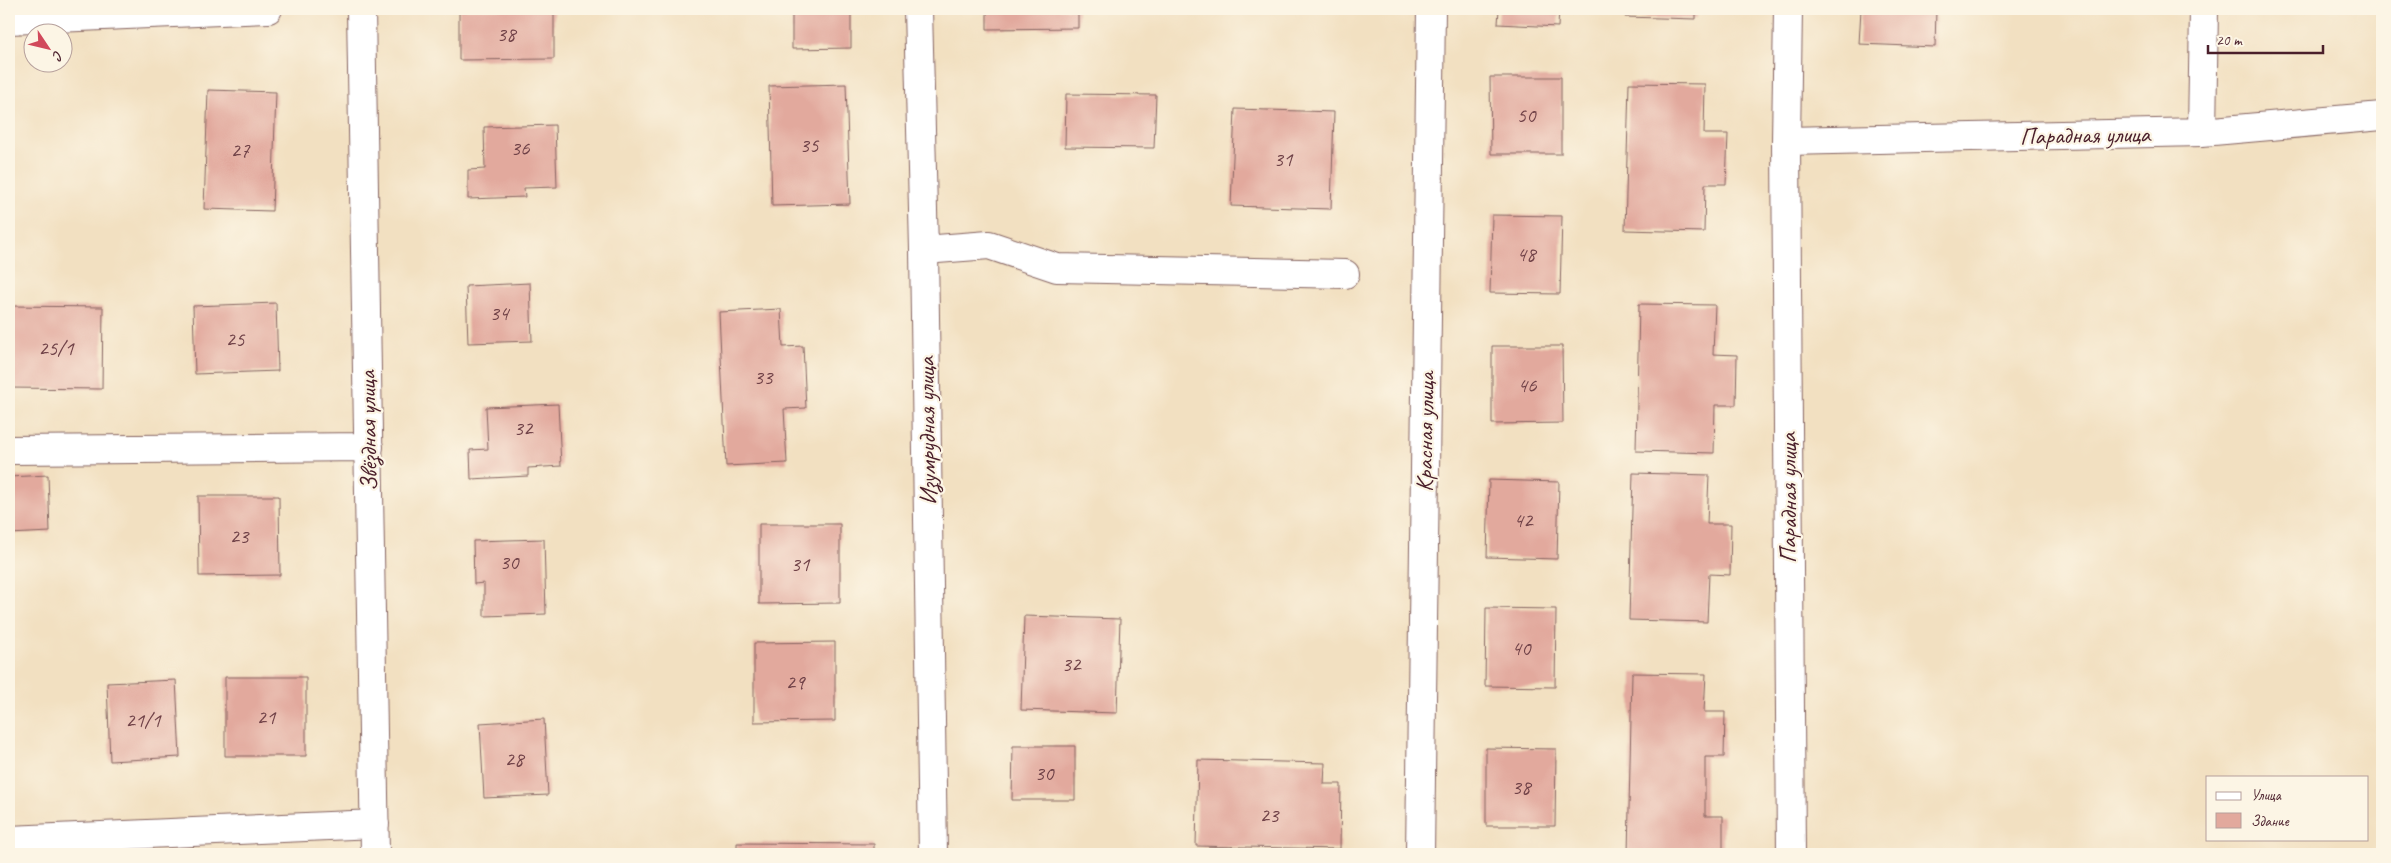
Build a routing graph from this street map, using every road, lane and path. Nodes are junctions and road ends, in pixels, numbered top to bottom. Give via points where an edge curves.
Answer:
1 (268, 9) edge
2 (361, 9) edge
3 (918, 9) edge
4 (1431, 9) edge
5 (1788, 9) edge
6 (2204, 9) edge
7 (9, 20) edge
8 (2382, 116) edge
9 (2202, 132) junction
10 (1786, 141) junction
11 (924, 250) junction
12 (1345, 274) dead end
13 (369, 447) junction
14 (9, 450) edge
15 (375, 824) junction
16 (9, 840) edge
17 (375, 854) edge
18 (933, 854) edge
19 (1420, 854) edge
20 (1791, 854) edge

1 - 7 street
2 - 13 street, Звёздная улица
3 - 11 street, Изумрудная улица
4 - 19 street, Красная улица
5 - 10 street, Парадная улица
6 - 9 street
8 - 9 street, Парадная улица
9 - 10 street, Парадная улица
10 - 20 street, Парадная улица
11 - 12 street via 989,245 1056,268
11 - 18 street, Изумрудная улица
13 - 14 street
13 - 15 street, Звёздная улица
15 - 16 street
15 - 17 street, Звёздная улица

